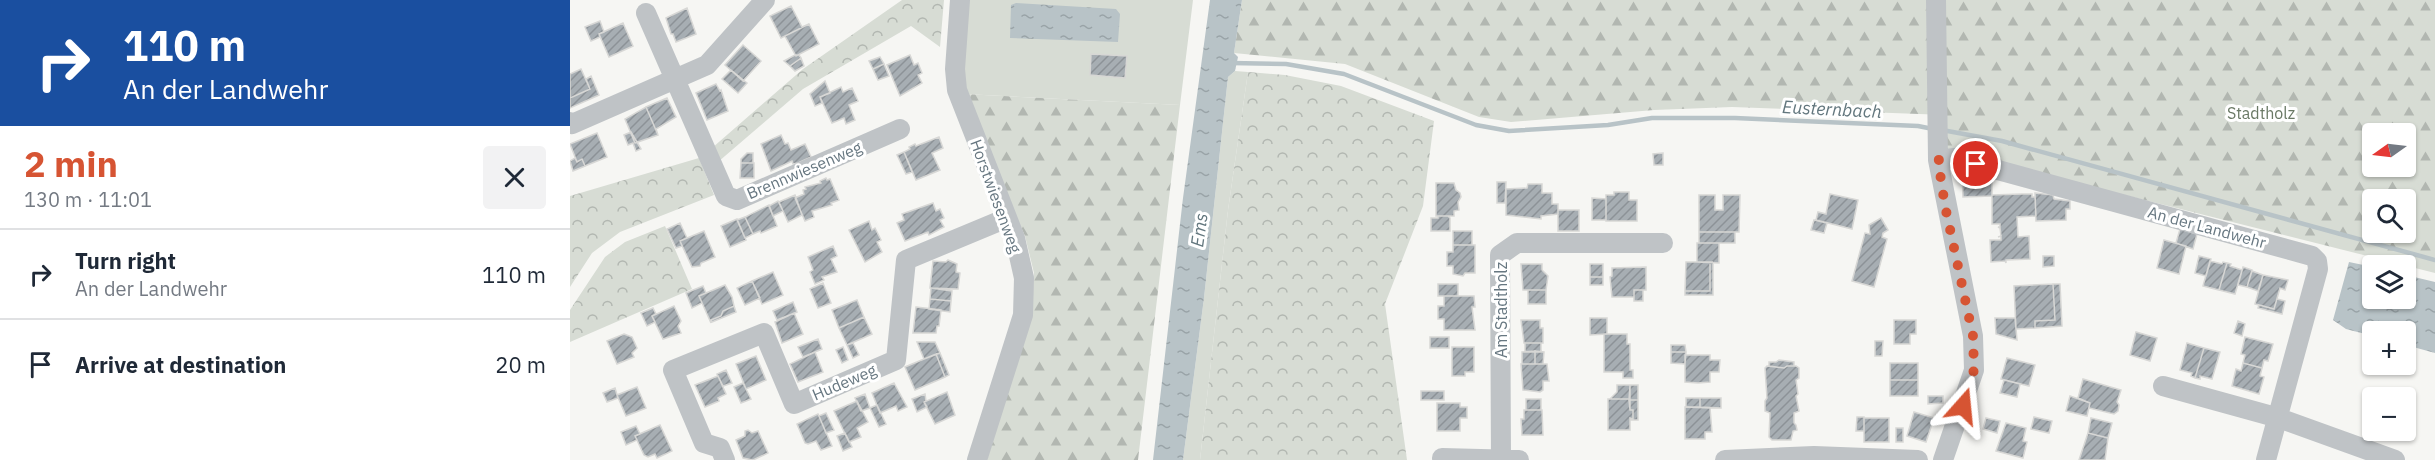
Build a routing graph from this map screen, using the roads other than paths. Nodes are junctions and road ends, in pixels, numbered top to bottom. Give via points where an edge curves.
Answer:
1 (765, 0) edge
2 (960, 0) edge
3 (1936, 0) edge
4 (646, 13) dead end
5 (675, 79) junction
6 (570, 122) edge
7 (900, 129) dead end
8 (1937, 152) junction
9 (1007, 218) junction
10 (1663, 243) dead end
11 (2163, 386) dead end
12 (2279, 418) junction
13 (1442, 459) edge
14 (725, 460) edge
15 (977, 460) edge
16 (1501, 460) edge
17 (1519, 460) edge
18 (1725, 460) edge
19 (1918, 460) edge
20 (1943, 460) edge
21 (2266, 460) edge
22 (2395, 460) edge

1 - 5 street via 707,64
2 - 9 street, Horstwiesenweg via 957,90
3 - 8 street
4 - 5 street, Brennwiesenweg
5 - 6 street
5 - 7 street, Brennwiesenweg via 726,196 737,200
8 - 12 street, An der Landwehr via 2312,256 2318,261 2318,269
8 - 20 street via 1973,336 1974,370
9 - 14 street, Hudeweg via 906,260 896,360 794,404 764,333 672,370 704,443 720,448
9 - 15 street, Horstwiesenweg via 1024,278 1023,315
10 - 16 street, Am Stadtholz via 1517,243 1500,255
11 - 12 street
12 - 21 street, An der Landwehr
12 - 22 street
13 - 16 street
16 - 17 street
18 - 19 street via 1814,456

